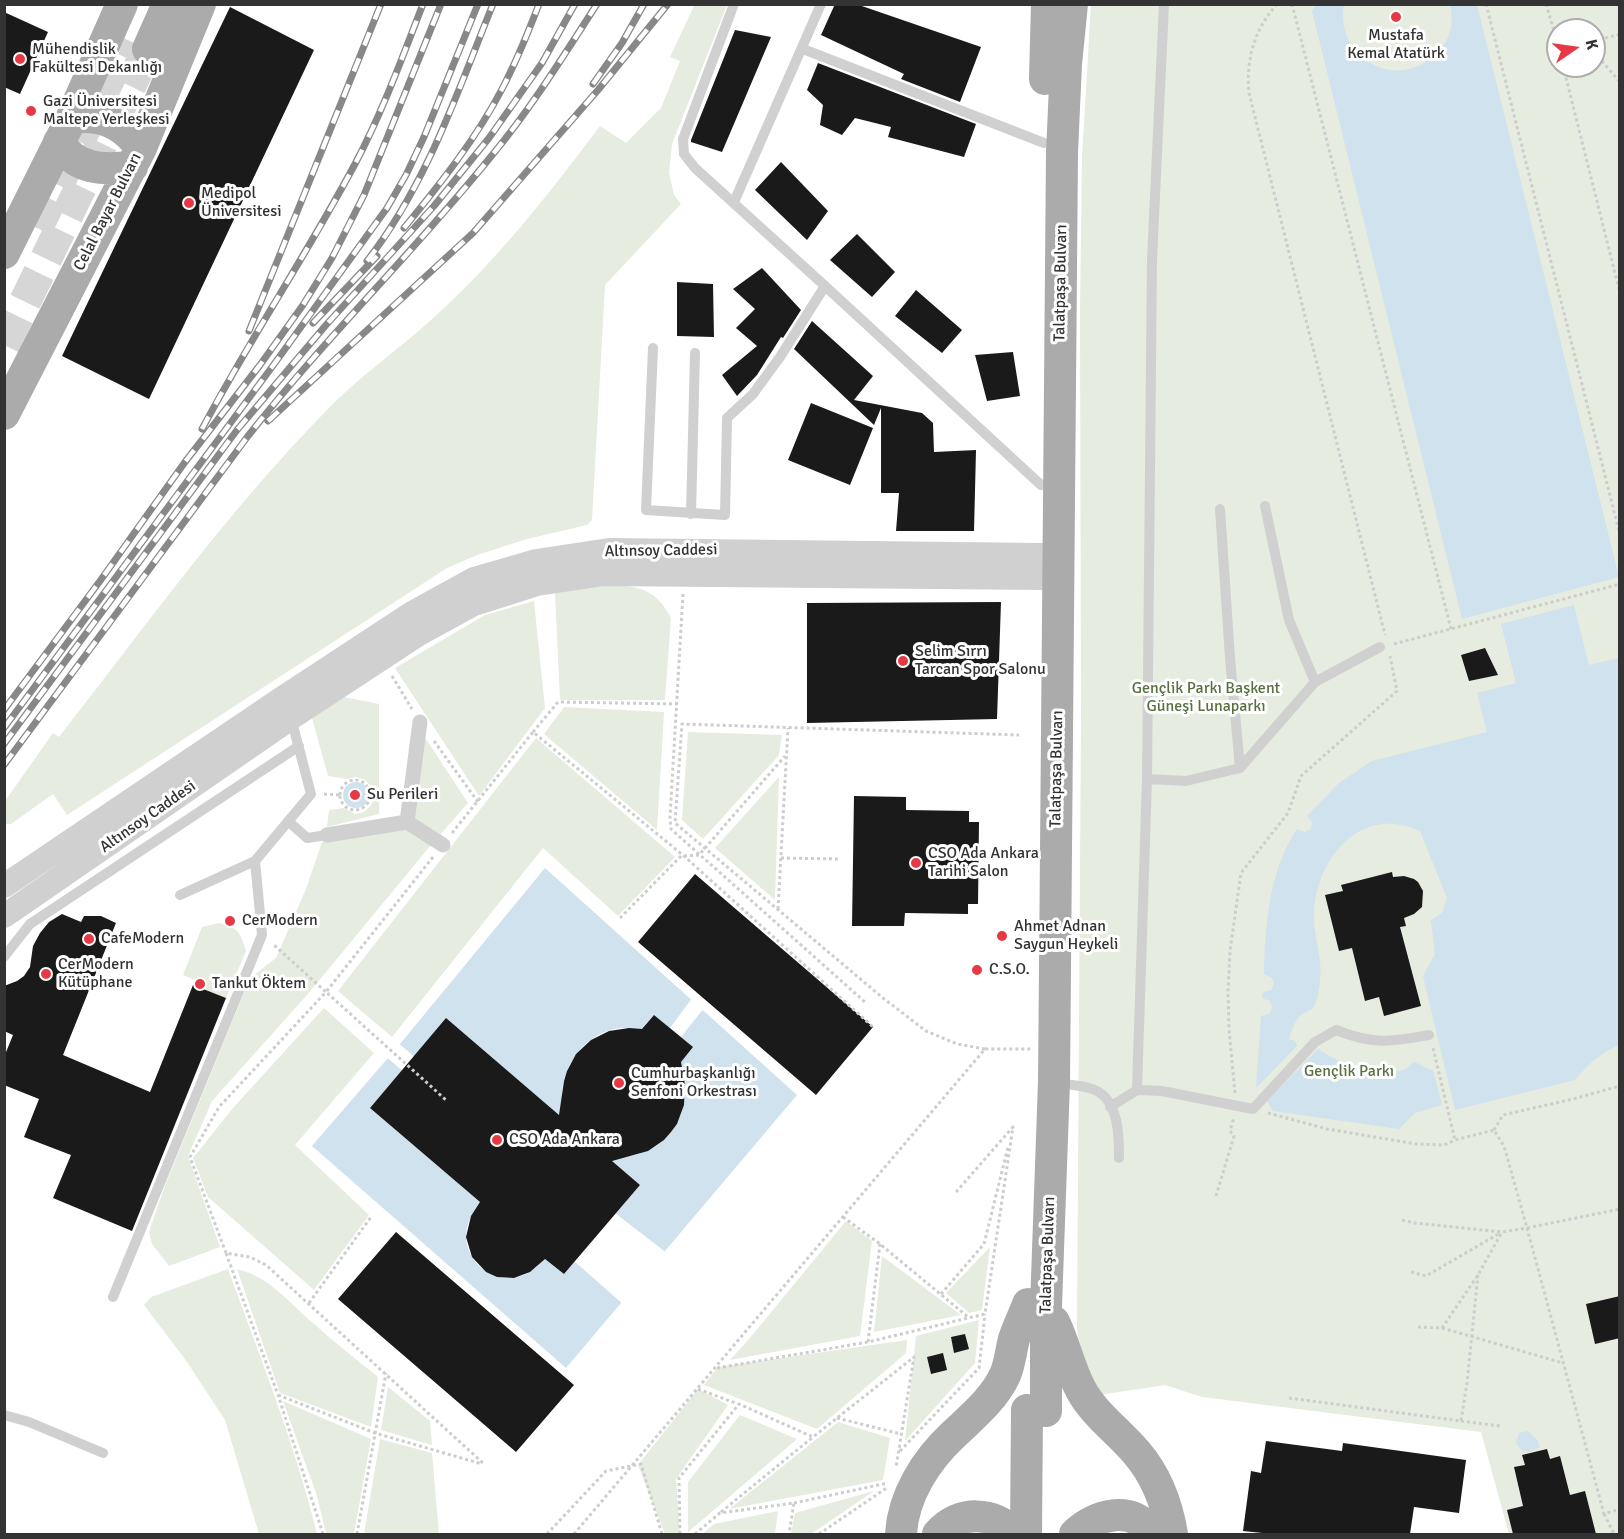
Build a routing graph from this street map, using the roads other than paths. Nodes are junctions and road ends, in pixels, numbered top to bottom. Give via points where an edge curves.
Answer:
1 (122, 4) edge
2 (143, 4) edge
3 (168, 4) edge
4 (200, 4) edge
5 (734, 4) edge
6 (821, 4) edge
7 (1047, 4) edge
8 (1072, 4) edge
9 (1164, 4) edge
10 (803, 49) junction
11 (65, 130) junction
12 (1044, 143) junction
13 (136, 157) junction
14 (734, 202) junction
15 (4, 253) edge
16 (825, 286) junction
17 (653, 348) dead end
18 (695, 353) dead end
19 (5, 411) edge
20 (1041, 485) junction
21 (1265, 506) dead end
22 (1220, 509) dead end
23 (691, 514) junction
24 (1043, 566) junction
25 (1384, 647) road end
26 (1315, 682) junction
27 (286, 708) junction
28 (420, 722) dead end
29 (299, 746) junction
30 (1240, 768) junction
31 (1147, 779) junction
32 (288, 821) junction
33 (407, 822) junction
34 (327, 835) joint
35 (443, 844) road end
36 (255, 861) junction
37 (4, 886) edge
38 (180, 895) dead end
39 (4, 916) edge
40 (4, 957) edge
41 (1429, 1035) road end
42 (1054, 1082) junction
43 (1137, 1090) junction
44 (1110, 1107) junction
45 (1119, 1158) dead end
46 (113, 1297) dead end
47 (1037, 1305) junction
48 (1037, 1411) junction
49 (4, 1415) edge
50 (104, 1454) dead end
51 (901, 1534) edge
52 (938, 1534) edge
53 (1015, 1534) edge
54 (1026, 1534) edge
55 (1045, 1534) edge
56 (1075, 1534) edge
57 (1152, 1534) edge
58 (1172, 1534) edge

1 - 11 main road
2 - 3 main road via 138,44
4 - 13 main road, Celal Bayar Bulvarı
5 - 14 lane via 683,139 684,154 695,168
6 - 10 lane
7 - 12 main road, Talatpaşa Bulvarı
8 - 42 main road, Talatpaşa Bulvarı via 1062,152
9 - 31 lane via 1152,260
10 - 12 lane
10 - 14 lane
11 - 13 main road via 82,116 118,124 131,134
11 - 13 main road via 64,152 92,168 106,170
11 - 15 main road
12 - 20 main road, Talatpaşa Bulvarı
13 - 19 main road, Celal Bayar Bulvarı
14 - 16 lane
16 - 20 lane
16 - 23 lane via 753,394 727,418 725,515
17 - 23 lane via 646,510
18 - 23 lane
20 - 24 main road, Talatpaşa Bulvarı
21 - 26 lane via 1289,620
22 - 30 lane
24 - 27 street, Altınsoy Caddesi via 604,574 537,584 474,604
24 - 27 street, Altınsoy Caddesi via 609,550 536,561 474,579 412,613
24 - 47 main road, Talatpaşa Bulvarı via 1034,1049
25 - 26 lane
26 - 30 lane
27 - 29 lane
27 - 37 street, Altınsoy Caddesi
27 - 39 street, Altınsoy Caddesi
28 - 33 street
29 - 32 lane via 311,794
29 - 40 lane via 30,924
30 - 31 lane via 1186,781
31 - 43 lane
32 - 34 lane via 307,837
32 - 36 lane
33 - 34 street
33 - 35 street
36 - 38 lane
36 - 46 lane via 262,935
41 - 43 lane via 1389,1042 1360,1039 1336,1030 1315,1042 1253,1109 1162,1091
42 - 44 lane via 1095,1090
42 - 47 main road, Talatpaşa Bulvarı
43 - 44 lane
44 - 45 lane via 1119,1127
47 - 48 main road, Talatpaşa Bulvarı
47 - 51 main road via 1015,1336 1005,1374 987,1401 932,1459 913,1487
47 - 58 main road via 1060,1333 1081,1391 1149,1469 1168,1511
48 - 54 main road, Talatpaşa Bulvarı, bridge
48 - 55 main road, Talatpaşa Bulvarı
49 - 50 lane
52 - 53 main road via 952,1522 983,1516
56 - 57 main road via 1106,1515 1136,1519

